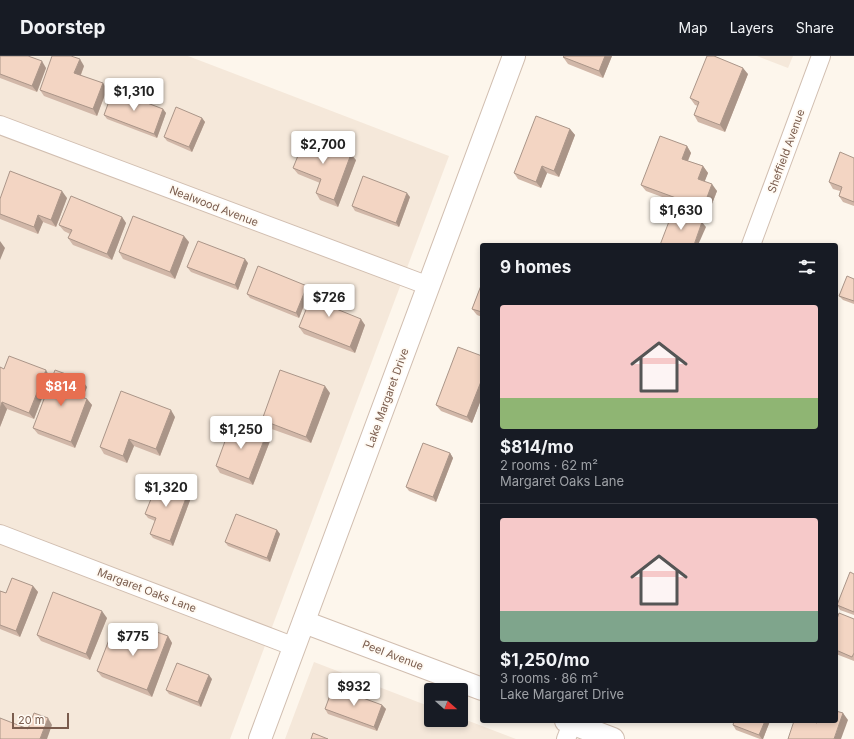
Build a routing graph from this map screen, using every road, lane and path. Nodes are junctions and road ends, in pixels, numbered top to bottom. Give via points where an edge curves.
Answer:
1 (514, 56) edge
2 (821, 56) edge
3 (0, 125) edge
4 (752, 243) edge
5 (429, 286) junction
6 (0, 534) edge
7 (304, 622) junction
8 (295, 647) junction
9 (480, 688) edge
10 (569, 726) edge
11 (260, 739) edge
12 (613, 739) edge

1 - 5 street, Lake Margaret Drive
2 - 4 street, Sheffield Avenue
3 - 5 street, Nealwood Avenue
5 - 7 street, Lake Margaret Drive
6 - 8 street, Margaret Oaks Lane
7 - 8 street, Lake Margaret Drive
7 - 9 street, Peel Avenue
8 - 11 street, Lake Margaret Drive
10 - 12 street

